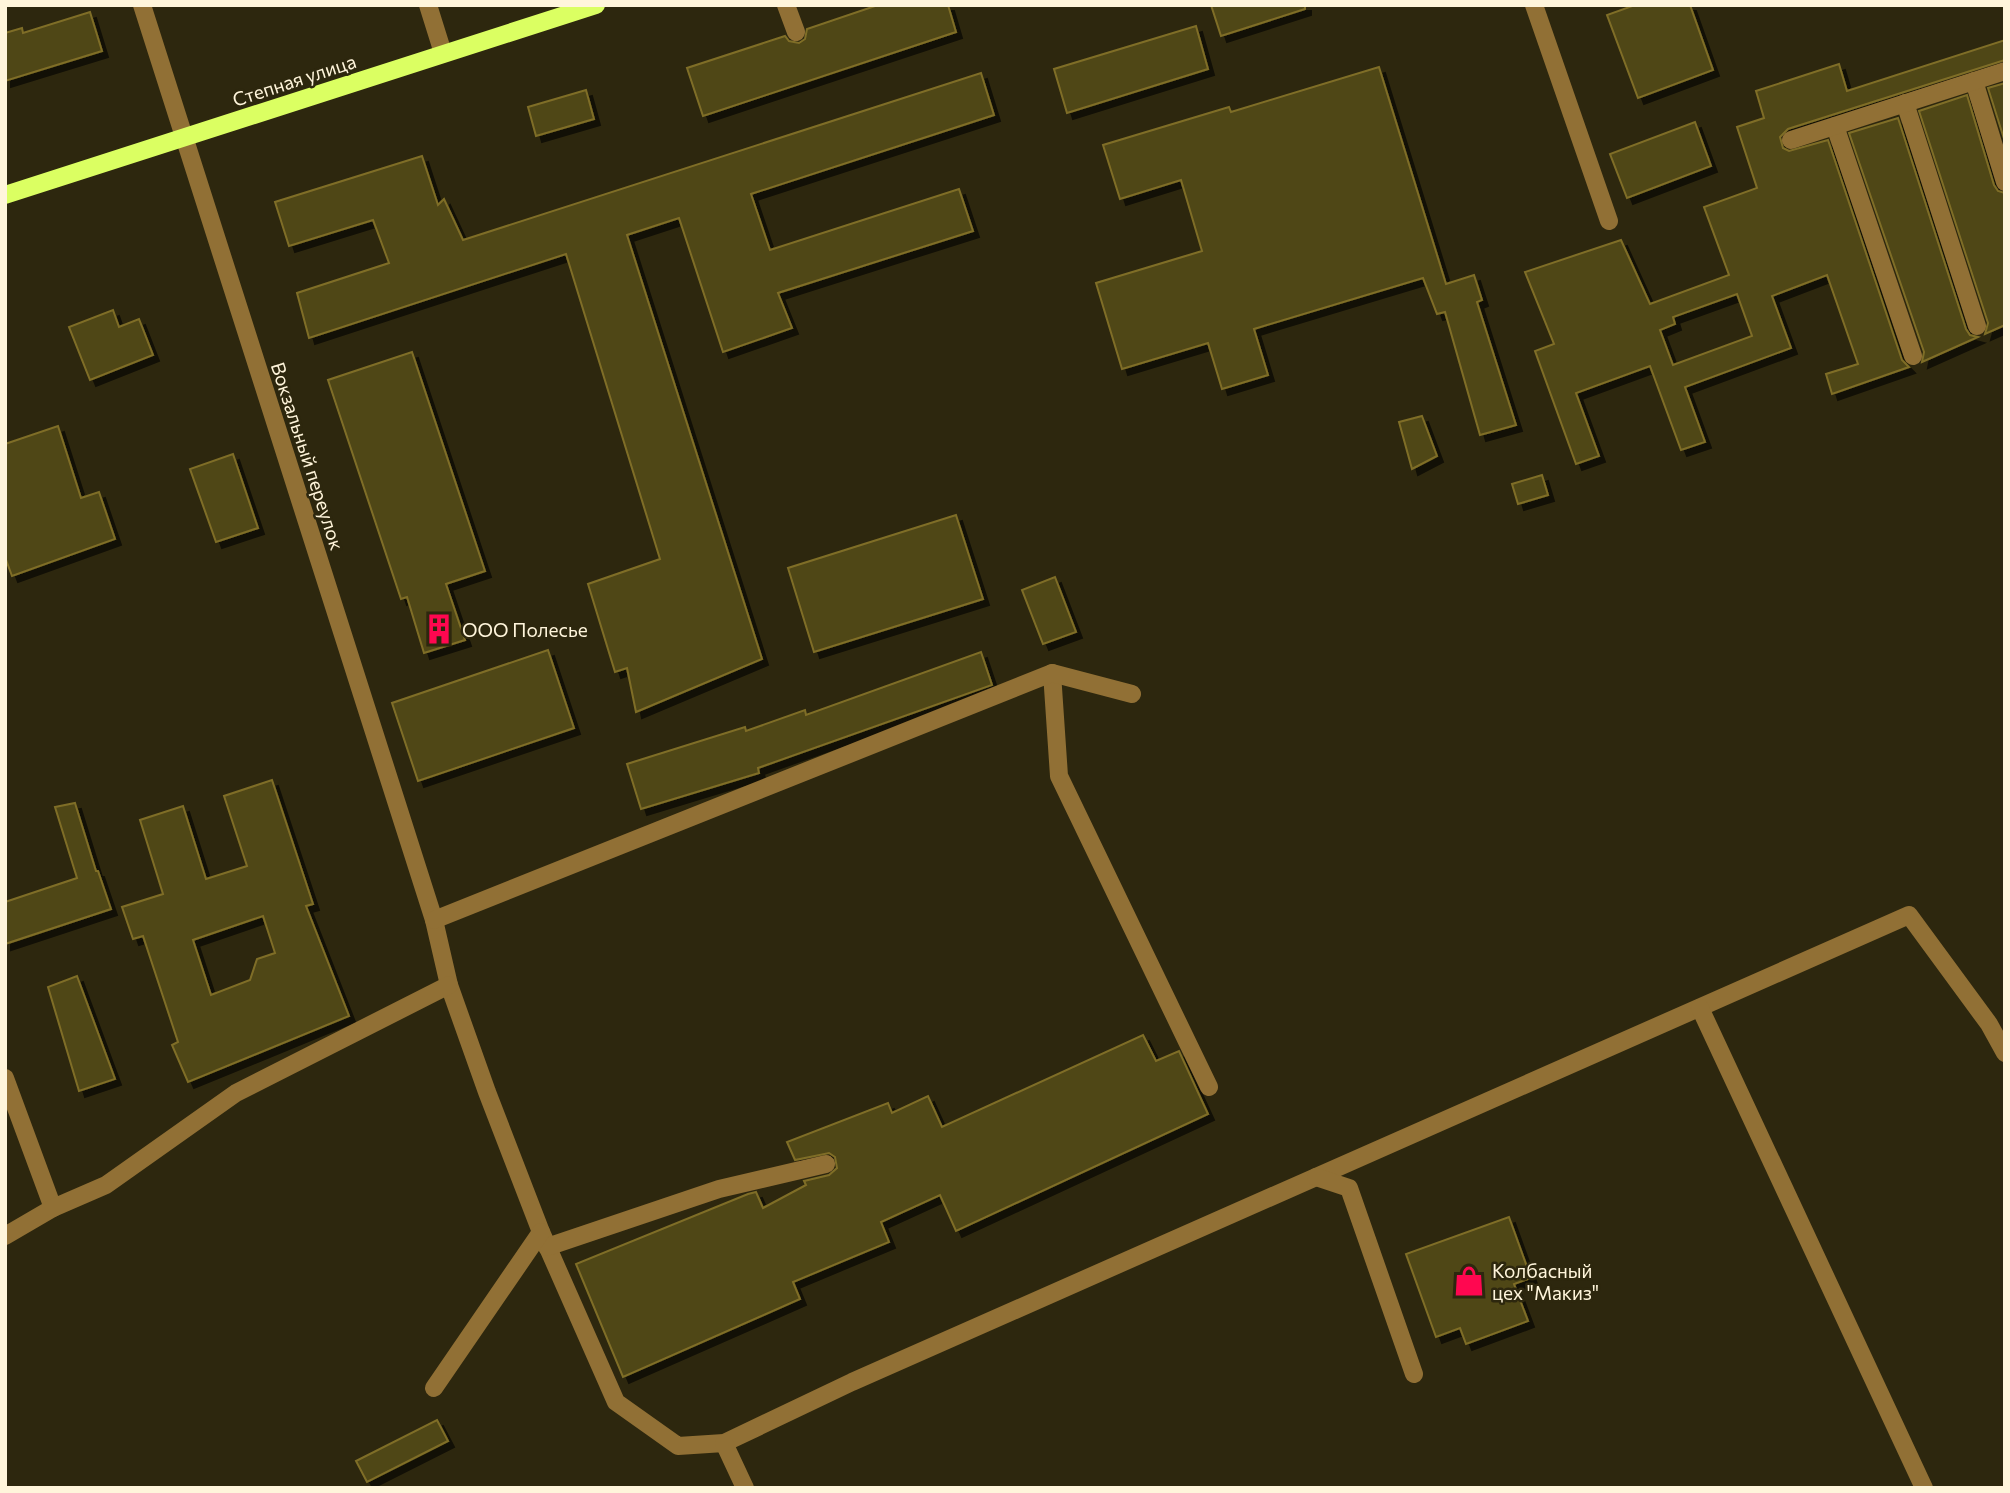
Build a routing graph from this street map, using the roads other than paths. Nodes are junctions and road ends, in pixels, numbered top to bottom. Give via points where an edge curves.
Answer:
1 (142, 5) edge
2 (428, 5) edge
3 (596, 5) edge
4 (786, 5) edge
5 (1534, 5) edge
6 (796, 32) dead end
7 (443, 53) junction
8 (2005, 71) edge
9 (1974, 81) junction
10 (1906, 103) junction
11 (1835, 126) junction
12 (184, 137) junction
13 (1791, 140) dead end
14 (2005, 182) edge
15 (5, 195) edge
16 (1609, 221) dead end
17 (1977, 326) dead end
18 (1913, 356) dead end
19 (1052, 673) junction
20 (1132, 694) dead end
21 (434, 920) junction
22 (449, 985) junction
23 (1700, 1008) junction
24 (2005, 1053) edge
25 (7, 1087) edge
26 (1209, 1087) dead end
27 (825, 1164) dead end
28 (1316, 1177) junction
29 (53, 1208) junction
30 (5, 1236) edge
31 (544, 1239) junction
32 (1415, 1374) dead end
33 (435, 1388) dead end
34 (724, 1443) junction
35 (745, 1488) edge
36 (1924, 1488) edge

1 - 12 street, Вокзальный переулок
2 - 7 street
3 - 7 main road, Степная улица
4 - 6 street
5 - 16 street
7 - 12 main road, Степная улица
8 - 9 street
9 - 10 street
9 - 14 street
10 - 11 street
10 - 17 street
11 - 13 street
11 - 18 street
12 - 15 main road, Степная улица
12 - 21 street, Вокзальный переулок
19 - 20 street
19 - 21 street
19 - 26 street via 1059,776
21 - 22 street, Вокзальный переулок
22 - 29 street via 236,1093 106,1185
22 - 31 street, Вокзальный переулок
23 - 24 street via 1909,915
23 - 28 street
23 - 36 street
25 - 29 street
27 - 31 street
28 - 32 street via 1349,1188
28 - 34 street
29 - 30 street
31 - 33 street
31 - 34 street, Вокзальный переулок via 616,1402 678,1446
34 - 35 street

